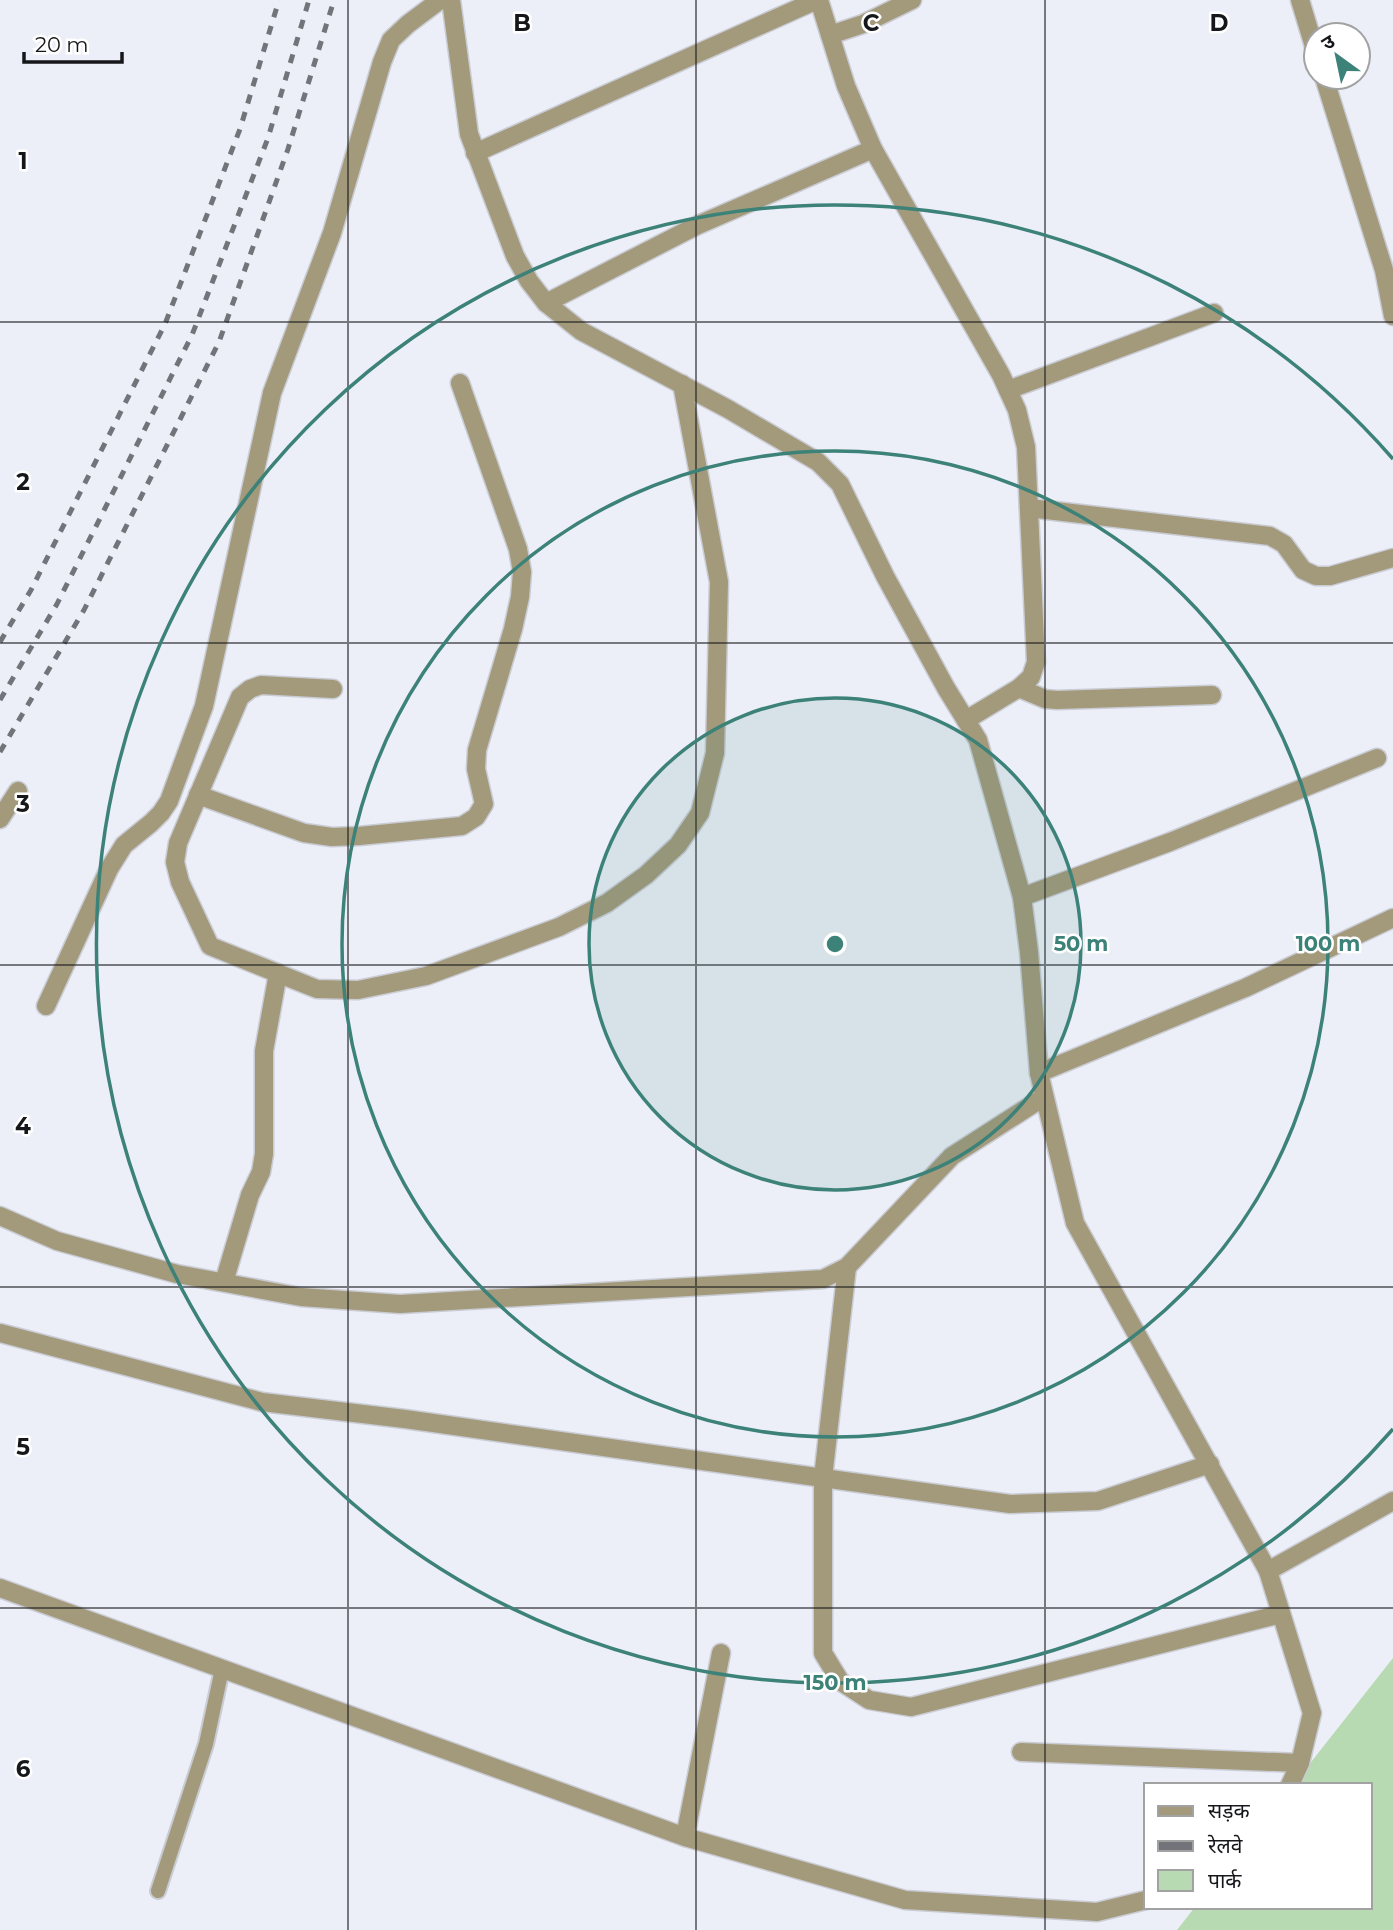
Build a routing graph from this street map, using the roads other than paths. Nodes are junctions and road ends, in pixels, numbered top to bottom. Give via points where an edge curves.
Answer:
1 (440, 0) edge
2 (452, 0) edge
3 (818, 0) edge
4 (912, 0) edge
5 (1300, 0) edge
6 (1306, 21) edge
7 (830, 35) junction
8 (1328, 91) edge
9 (873, 149) junction
10 (475, 153) junction
11 (547, 303) junction
12 (1214, 313) dead end
13 (1393, 316) edge
14 (460, 383) dead end
15 (682, 384) junction
16 (1008, 390) junction
17 (1029, 508) junction
18 (1393, 558) edge
19 (1019, 688) junction
20 (333, 689) dead end
21 (1212, 695) dead end
22 (966, 720) junction
23 (1377, 758) dead end
24 (18, 791) dead end
25 (198, 795) junction
26 (0, 819) edge
27 (1022, 897) junction
28 (1393, 918) edge
29 (278, 973) junction
30 (46, 1006) dead end
31 (1039, 1073) junction
32 (1044, 1097) junction
33 (0, 1216) edge
34 (847, 1267) junction
35 (224, 1282) junction
36 (0, 1333) edge
37 (1210, 1464) junction
38 (823, 1478) junction
39 (1393, 1501) edge
40 (1268, 1571) junction
41 (0, 1588) edge
42 (1281, 1614) junction
43 (721, 1653) dead end
44 (222, 1669) junction
45 (1021, 1752) dead end
46 (1300, 1763) junction
47 (1291, 1783) edge
48 (685, 1836) junction
49 (158, 1891) dead end
50 (1144, 1900) edge

1 - 30 street via 391,40 382,62 332,233 272,393 204,706 169,801 124,845 109,869
2 - 10 street
3 - 7 street
3 - 10 street
4 - 7 street
5 - 6 street
7 - 9 street
8 - 13 street via 1384,270
9 - 11 street via 698,225
9 - 16 street
10 - 11 street via 515,256
11 - 15 street via 581,331
12 - 16 street
14 - 25 street via 522,572 513,629 477,750 484,804 476,817 462,825 332,837 304,833
15 - 22 street via 818,462 840,484 885,576
15 - 29 street via 719,582 715,754 700,813 678,845 646,875 607,903 559,927 426,976 358,989 317,989
16 - 17 street via 1026,447
17 - 18 street via 1270,536 1284,544 1303,570 1316,576
17 - 19 street via 1036,662 1031,677
19 - 21 street via 1057,700
19 - 22 street
20 - 25 street via 261,685 250,689 240,697
22 - 27 street via 978,740
23 - 27 street
24 - 26 street
25 - 29 street via 178,843 175,862 180,882 210,946
27 - 31 street
28 - 31 street via 1245,988
29 - 35 street via 264,1051 261,1172
31 - 32 street
32 - 34 street via 953,1156
32 - 37 street via 1075,1223
33 - 35 street via 57,1241
34 - 35 street via 823,1279 400,1304 301,1297
34 - 38 street
36 - 38 street via 262,1402
37 - 38 street via 1098,1501 1010,1504
37 - 40 street
38 - 42 street via 823,1653 840,1681 869,1700 911,1707
39 - 40 street
40 - 42 street
41 - 44 street
42 - 46 street via 1311,1713
43 - 48 street
44 - 48 street
44 - 49 lane via 206,1744
45 - 46 street
46 - 47 street
48 - 50 street via 905,1900 1097,1912

